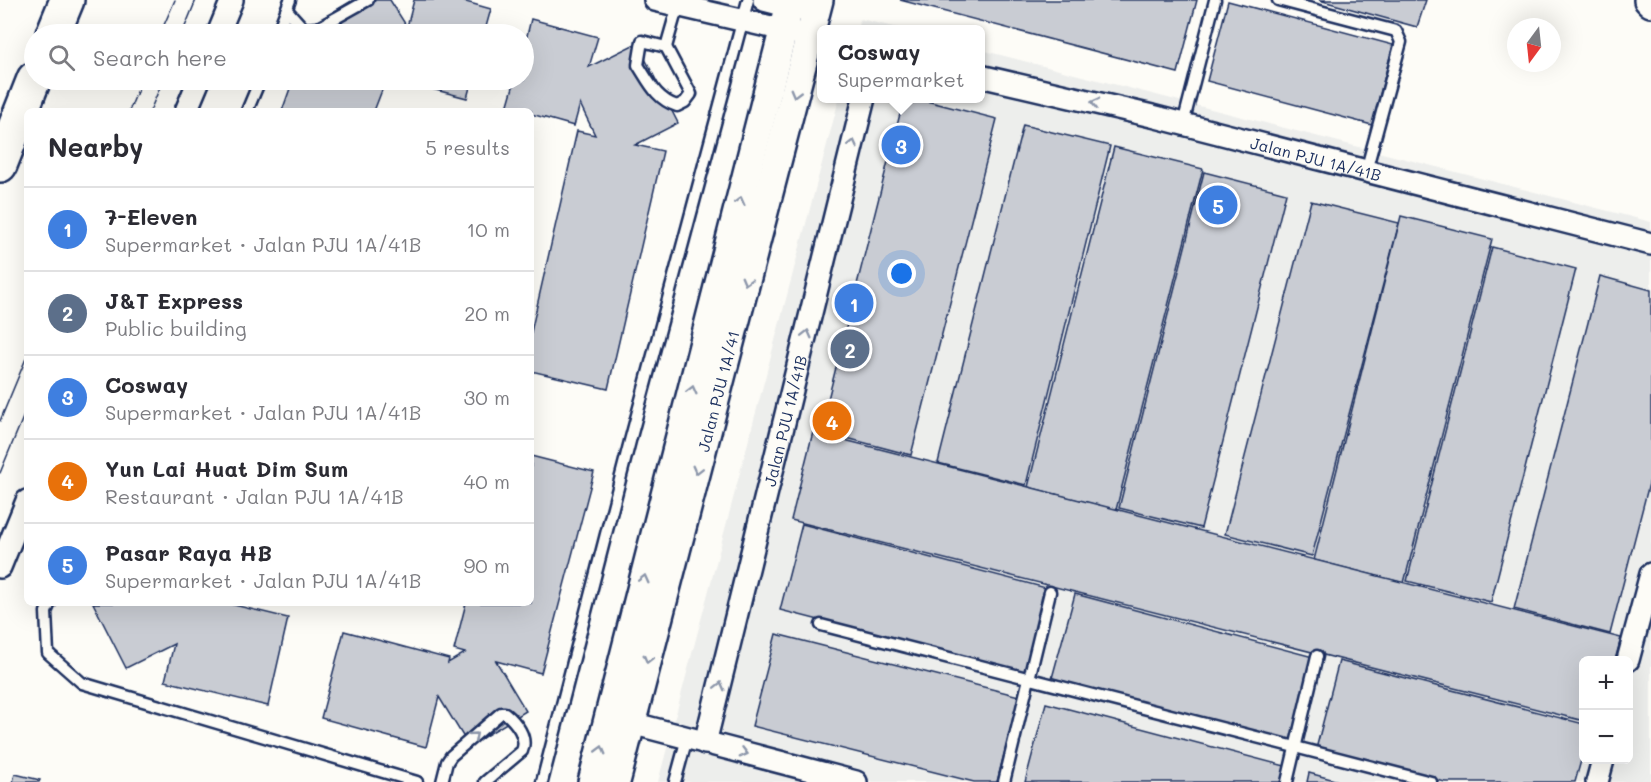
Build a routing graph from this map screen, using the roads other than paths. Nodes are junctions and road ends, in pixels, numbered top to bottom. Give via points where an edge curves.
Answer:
1 (67, 0) edge
2 (232, 0) edge
3 (368, 0) edge
4 (655, 0) edge
5 (748, 0) edge
6 (764, 0) edge
7 (1215, 0) edge
8 (1278, 0) edge
9 (290, 3) edge
10 (678, 5) junction
11 (804, 18) edge
12 (743, 21) junction
13 (57, 24) edge
14 (222, 24) edge
15 (281, 24) edge
16 (301, 24) edge
17 (325, 24) edge
18 (666, 47) junction
19 (985, 77) edge
20 (30, 90) edge
21 (195, 90) edge
22 (256, 90) edge
23 (863, 103) edge
24 (187, 108) edge
25 (249, 108) edge
26 (1184, 124) junction
27 (0, 165) edge
28 (1366, 171) junction
29 (1651, 244) edge
30 (24, 508) edge
31 (0, 567) edge
32 (1651, 574) edge
33 (1050, 592) dead end
34 (49, 606) edge
35 (821, 625) dead end
36 (1317, 656) dead end
37 (1629, 656) edge
38 (1028, 679) junction
39 (620, 720) junction
40 (696, 740) junction
41 (1296, 747) junction
42 (1602, 764) edge
43 (417, 782) edge
44 (442, 782) edge
45 (485, 782) edge
46 (542, 782) edge
47 (592, 782) edge
48 (616, 782) edge
49 (675, 782) edge
50 (856, 782) edge
51 (1004, 782) edge
52 (1287, 782) edge
53 (1431, 782) edge
54 (1597, 782) edge

1 - 13 highway
2 - 14 street
3 - 17 lane
4 - 10 street
5 - 12 lane
6 - 11 street
7 - 26 lane
8 - 28 lane via 1396,31 1401,42
9 - 15 lane
9 - 16 lane
10 - 12 street
10 - 18 lane
11 - 12 street
11 - 39 street, Jalan PJU 1A/41
12 - 46 lane
18 - 18 lane via 642,41 638,65 657,95 677,106 691,94
26 -> 19 street, Jalan PJU 1A/41B
20 - 27 highway
21 - 24 street
22 - 25 lane
40 -> 23 street, Jalan PJU 1A/41B
26 - 28 street, Jalan PJU 1A/41B
28 - 29 street, Jalan PJU 1A/41B
30 - 31 street
32 - 37 street
33 - 38 lane
34 - 43 lane via 48,653 82,682
35 - 38 lane
36 - 41 lane
38 - 41 lane
38 - 51 lane
39 - 40 street
47 -> 39 street, Jalan PJU 1A/41
39 - 48 street, Jalan PJU 1A/41
40 - 49 lane
40 -> 50 street
41 - 52 lane
41 - 53 lane
42 - 54 street
44 -> 45 lane via 451,756 505,713 525,738 525,745

